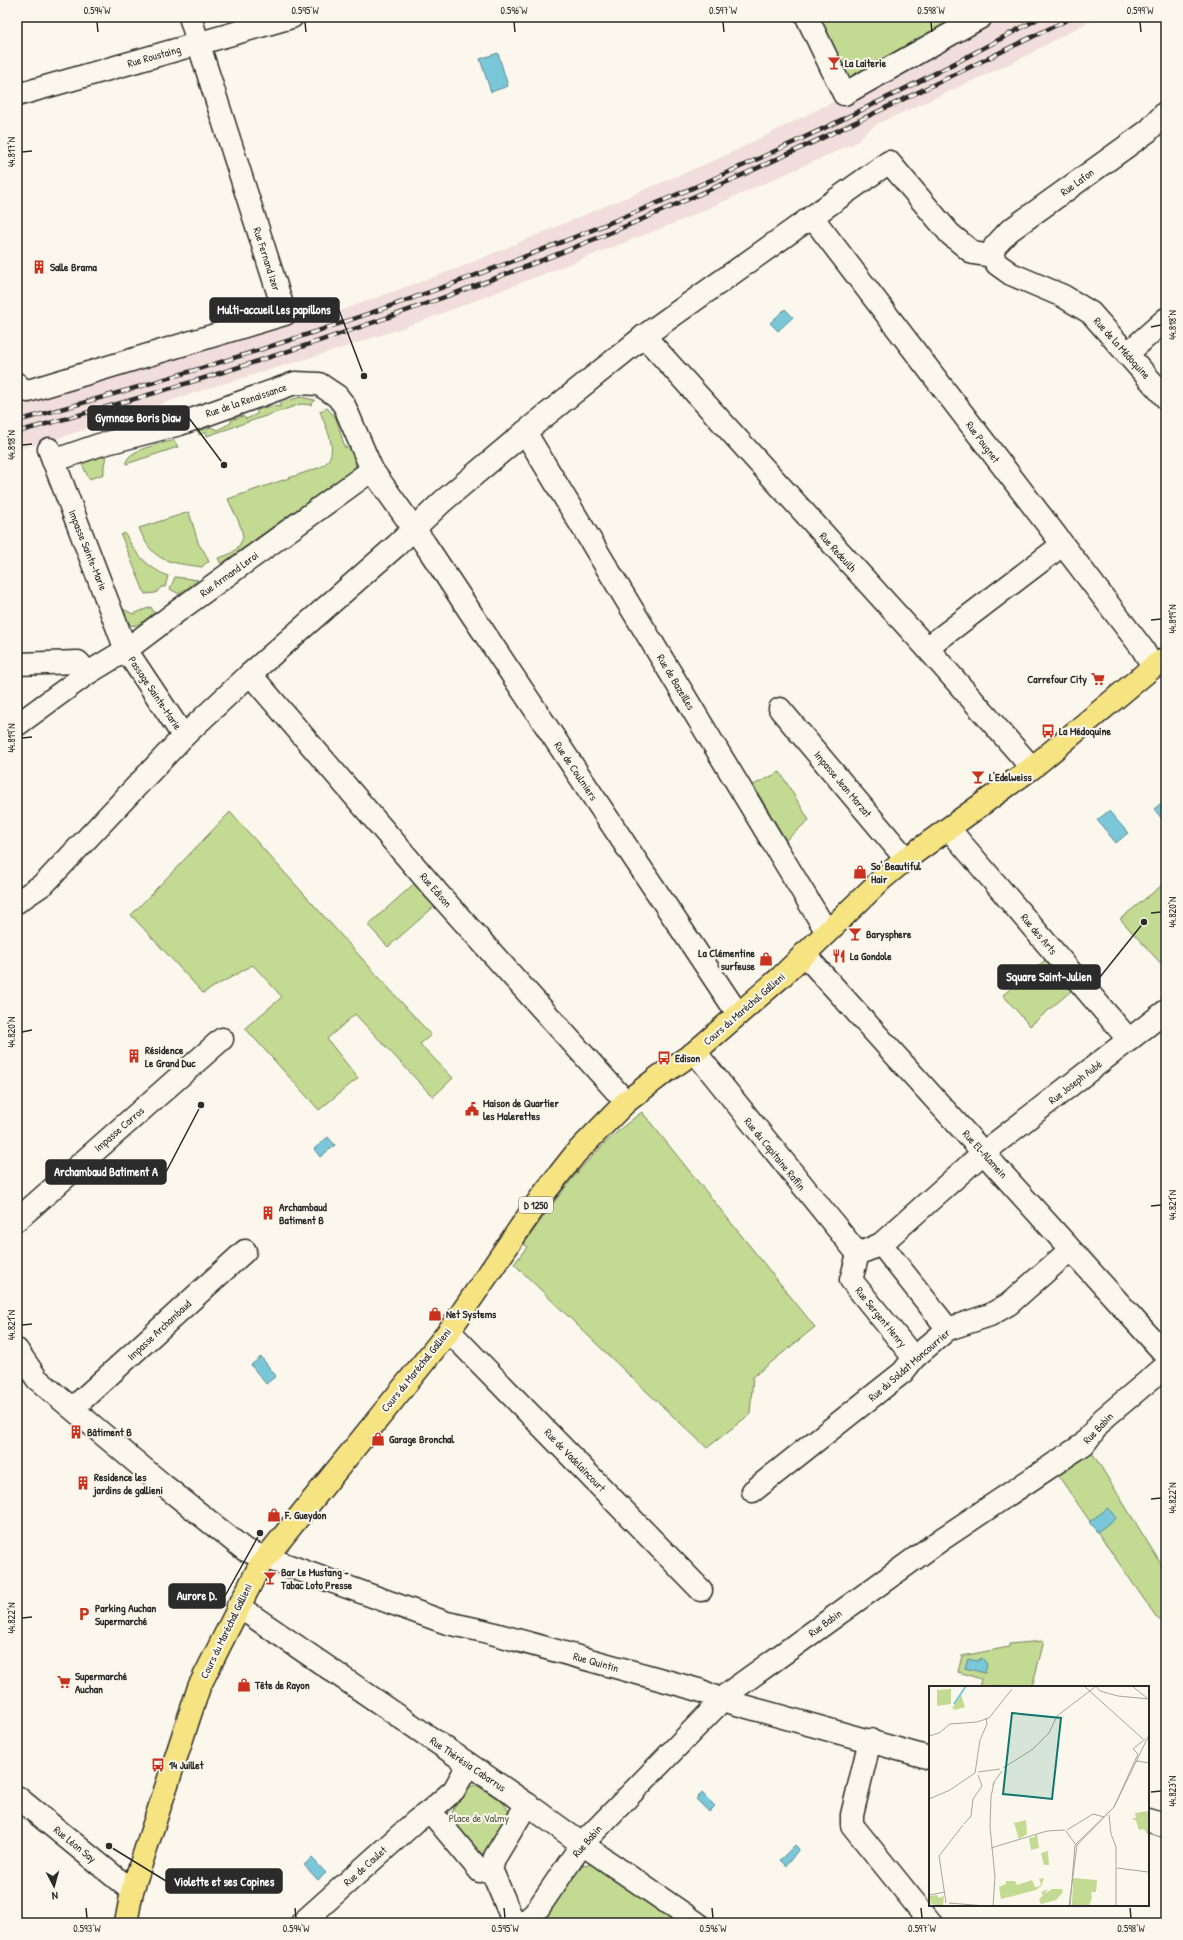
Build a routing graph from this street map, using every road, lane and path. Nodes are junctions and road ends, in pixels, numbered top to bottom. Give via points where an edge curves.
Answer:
1 (190, 17) edge
2 (292, 17) edge
3 (807, 17) edge
4 (981, 17) edge
5 (199, 44) junction
6 (17, 95) edge
7 (1166, 112) edge
8 (812, 217) junction
9 (992, 256) junction
10 (1166, 319) edge
11 (644, 336) junction
12 (1127, 354) junction
13 (23, 387) edge
14 (1166, 398) edge
15 (525, 432) junction
16 (51, 455) joint
17 (372, 470) junction
18 (414, 529) junction
19 (1062, 545) junction
20 (927, 648) junction
21 (126, 650) junction
22 (1159, 663) edge
23 (17, 664) edge
24 (88, 673) junction
25 (250, 674) junction
26 (780, 709) dead end
27 (17, 725) edge
28 (184, 736) junction
29 (1032, 768) junction
30 (949, 828) junction
31 (906, 858) junction
32 (17, 902) edge
33 (827, 932) junction
34 (804, 954) junction
35 (1166, 1011) edge
36 (738, 1014) junction
37 (222, 1039) dead end
38 (1129, 1040) junction
39 (695, 1052) junction
40 (626, 1102) junction
41 (984, 1153) junction
42 (17, 1220) edge
43 (881, 1244) junction
44 (1070, 1250) junction
45 (245, 1251) dead end
46 (858, 1254) junction
47 (948, 1329) junction
48 (449, 1330) junction
49 (17, 1350) edge
50 (1165, 1355) edge
51 (914, 1358) junction
52 (73, 1408) junction
53 (754, 1491) dead end
54 (265, 1556) junction
55 (701, 1590) dead end
56 (238, 1606) junction
57 (722, 1700) junction
58 (870, 1740) junction
59 (929, 1758) edge
60 (468, 1765) junction
61 (17, 1796) edge
62 (527, 1804) junction
63 (430, 1811) junction
64 (1149, 1820) edge
65 (1166, 1826) edge
66 (582, 1844) junction
67 (489, 1866) junction
68 (132, 1891) junction
69 (126, 1923) edge
70 (302, 1923) edge
71 (514, 1923) edge
72 (524, 1923) edge
73 (697, 1923) edge
74 (931, 1923) edge

1 - 5 street, Rue Fernand Izer
2 - 5 street, Rue Roustaing
3 - 4 street via 844,94
5 - 6 street, Rue Roustaing
5 - 13 street, Rue Fernand Izer via 285,314
7 - 9 street, Rue Lafon via 1148,131 1009,231 995,246
8 - 9 street via 888,162 950,234 973,253
8 - 11 street
8 - 19 street, Rue Pougnet
9 - 12 street, Rue de la Médoquine via 997,264 1011,274 1063,296 1091,313
10 - 12 street
11 - 15 street
11 - 20 street, Rue Redeuilh
12 - 14 street, Rue de la Médoquine
15 - 18 street
15 - 33 street, Rue de Bazeilles
16 - 17 street, Rue de la Renaissance via 180,424 285,386 308,383 318,384 328,390 344,405
16 - 21 street, Impasse Sainte-Marie
17 - 18 street
17 - 21 street, Rue Armand Leroi
18 - 25 street
18 - 36 street, Rue de Coulmiers
19 - 20 street
19 - 22 street, Rue Pougnet via 1142,648
20 - 29 street, Rue Redeuilh
21 - 24 street, Rue Armand Leroi
21 - 28 street, Passage Sainte-Marie
22 - 29 main road, Cours du Maréchal Gallieni / D 1250
23 - 24 street via 78,662
24 - 27 street, Rue Armand Leroi
25 - 28 street
25 - 40 street, Rue Edison via 436,891
26 - 31 street, Impasse Jean Marzat
28 - 32 street via 45,883
29 - 30 main road, Cours du Maréchal Gallieni / D 1250
30 - 31 main road, Cours du Maréchal Gallieni / D 1250
30 - 38 street, Rue des Arts
31 - 33 main road, Cours du Maréchal Gallieni / D 1250
33 - 34 main road, Cours du Maréchal Gallieni / D 1250
34 - 36 main road, Cours du Maréchal Gallieni / D 1250
34 - 41 street, Rue El-Alamein
35 - 38 street, Rue Joseph Aubé
36 - 39 main road, Cours du Maréchal Gallieni / D 1250
37 - 42 street, Impasse Carros
38 - 41 street, Rue Joseph Aubé
39 - 40 main road, Cours du Maréchal Gallieni / D 1250 via 661,1074
39 - 46 street, Rue du Capitaine Raffin
40 - 48 main road, Cours du Maréchal Gallieni / D 1250 via 594,1133 562,1170
41 - 43 street
41 - 44 street, Rue El-Alamein
43 - 46 street
43 - 47 street
44 - 47 street, Rue du Soldat Moncourrier via 1009,1304 990,1315
44 - 50 street, Rue El-Alamein
45 - 52 street, Impasse Archambaud
46 - 51 street, Rue Sergent Henry via 851,1280
47 - 51 street, Rue du Soldat Moncourrier
48 - 54 main road, Cours du Maréchal Gallieni / D 1250
48 - 55 street, Rue de Vadelaincourt
49 - 52 street, Rue Quintin via 38,1379
50 - 57 street, Rue Babin via 1104,1419 1084,1444 942,1539 736,1687
51 - 53 street, Rue du Soldat Moncourrier via 903,1372
52 - 54 street, Rue Quintin via 245,1550
54 - 56 main road, Cours du Maréchal Gallieni / D 1250
54 - 57 street, Rue Quintin via 447,1623 699,1690
56 - 60 street, Rue Thérésia Cabarrus
56 - 68 main road, Cours du Maréchal Gallieni / D 1250 via 199,1687
57 - 58 street, Rue Quintin
57 - 66 street, Rue Babin
58 - 59 street, Rue Quintin
58 - 74 street via 852,1815 852,1825
60 - 62 street, Rue Thérésia Cabarrus
60 - 63 street via 454,1790
61 - 68 street, Rue Léon Say
62 - 66 street, Rue Thérésia Cabarrus
62 - 67 street
63 - 67 street
63 - 70 street, Rue de Caulet
64 - 65 street
66 - 72 street, Rue Babin via 535,1913
66 - 73 street, Rue Thérésia Cabarrus
67 - 71 street
68 - 69 main road, Cours du Maréchal Gallieni / D 1250

